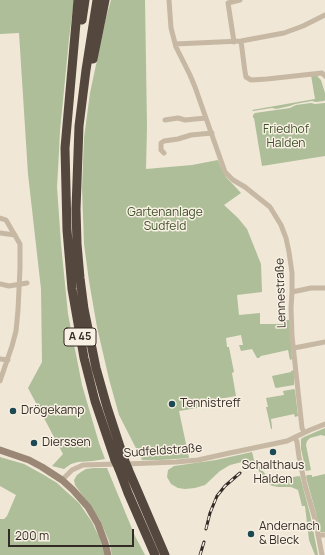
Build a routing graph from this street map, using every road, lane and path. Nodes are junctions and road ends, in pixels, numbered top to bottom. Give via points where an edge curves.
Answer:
1 (78, 0) edge
2 (85, 0) edge
3 (96, 0) edge
4 (106, 0) edge
5 (169, 0) edge
6 (240, 0) edge
7 (228, 1) edge
8 (325, 15) edge
9 (241, 41) junction
10 (234, 42) junction
11 (175, 44) junction
12 (73, 70) junction
13 (325, 76) edge
14 (82, 106) junction
15 (206, 118) junction
16 (166, 120) dead end
17 (212, 133) junction
18 (164, 153) dead end
19 (0, 218) edge
20 (0, 233) edge
21 (15, 235) junction
22 (28, 283) dead end
23 (0, 284) edge
24 (20, 285) junction
25 (325, 288) edge
26 (292, 292) junction
27 (325, 342) edge
28 (294, 348) junction
29 (0, 359) edge
30 (8, 360) junction
31 (0, 381) edge
32 (325, 424) edge
33 (304, 432) junction
34 (295, 437) junction
35 (0, 450) edge
36 (120, 459) junction
37 (62, 480) junction
38 (325, 535) edge
39 (318, 536) junction
40 (108, 555) edge
41 (155, 555) edge
42 (165, 555) edge
43 (322, 555) edge

1 - 12 highway
2 - 12 highway, A 45
3 - 14 highway, A 45
4 - 14 highway
5 - 11 street, Lennestraße
6 - 7 street
7 - 10 street
8 - 9 street via 284,33
9 - 10 street
9 - 13 street via 246,77 251,80 322,73
10 - 11 street
11 - 15 street, Lennestraße
12 - 36 highway, A 45 via 65,148 66,223 72,289 89,379 104,429
14 - 36 highway, A 45 via 76,209 80,278 96,368
15 - 16 street
15 - 17 street, Lennestraße
17 - 18 street via 164,141 161,143 161,150
17 - 26 street, Lennestraße via 225,172 270,207 284,232 292,273
19 - 21 street via 6,220
20 - 21 street
21 - 24 street via 20,244
22 - 24 street
23 - 24 street
24 - 30 street via 16,331
25 - 26 street
26 - 28 street, Lennestraße
27 - 28 street
28 - 33 street, Lennestraße
29 - 30 street
30 - 31 street
32 - 33 street, Sudfeldstraße
33 - 34 street, Sudfeldstraße
34 - 37 street, Sudfeldstraße via 270,445 184,462 83,465 72,470
34 - 39 street
35 - 37 street via 36,464
36 - 41 highway, A 45, bridge via 118,469
36 - 42 highway, A 45, bridge via 128,469
37 - 40 street via 92,514 102,534
38 - 39 street
39 - 43 street

